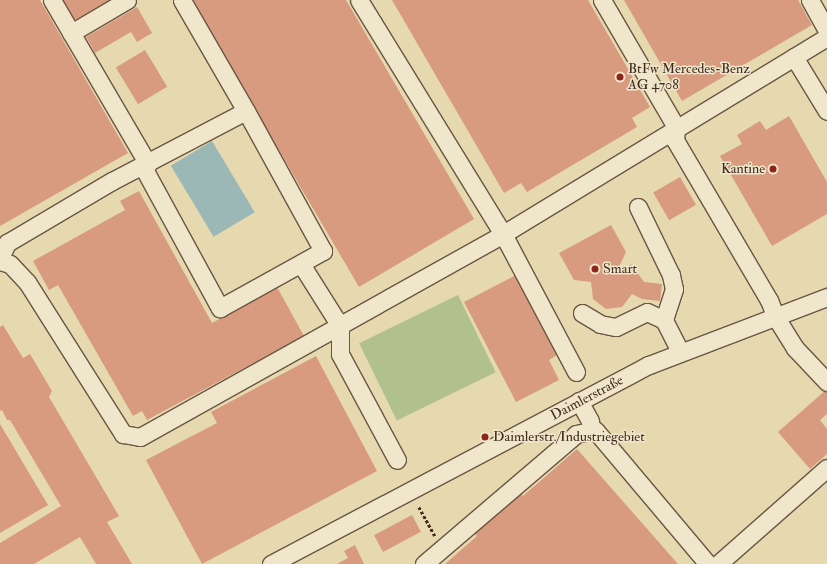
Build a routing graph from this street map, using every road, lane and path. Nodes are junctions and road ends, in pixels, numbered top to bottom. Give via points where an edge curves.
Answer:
1 (52, 0) edge
2 (127, 0) edge
3 (182, 0) edge
4 (359, 0) edge
5 (602, 0) edge
6 (810, 0) edge
7 (827, 31) edge
8 (71, 33) junction
9 (827, 37) edge
10 (794, 57) junction
11 (246, 111) junction
12 (827, 111) edge
13 (676, 127) junction
14 (145, 166) junction
15 (638, 207) dead end
16 (503, 234) junction
17 (0, 259) edge
18 (301, 264) junction
19 (827, 297) edge
20 (582, 313) dead end
21 (775, 316) junction
22 (664, 320) junction
23 (340, 326) junction
24 (680, 351) junction
25 (576, 372) dead end
26 (827, 382) edge
27 (580, 401) junction
28 (590, 422) dead end
29 (398, 460) dead end
30 (827, 468) edge
31 (419, 507) dead end
32 (442, 549) junction
33 (271, 564) edge
34 (424, 564) edge
35 (708, 564) edge
36 (718, 564) edge

1 - 8 street
2 - 8 street
3 - 11 street
4 - 16 street
5 - 13 street
6 - 7 street
8 - 14 street
9 - 10 street
10 - 12 street
10 - 13 street
11 - 14 street
11 - 18 street via 323,252
13 - 16 street
13 - 21 street via 675,140
14 - 17 street via 112,182 7,243
14 - 18 street via 220,308
15 - 22 street via 671,275 674,289
16 - 23 street
16 - 25 street
17 - 23 street via 10,264 28,282 123,434 140,437
18 - 23 street
19 - 21 street, Daimlerstraße
20 - 22 street via 600,324 616,327 647,312
21 - 24 street, Daimlerstraße
21 - 26 street via 795,348
22 - 24 street
23 - 29 street via 340,354
24 - 27 street, Daimlerstraße
27 - 28 street
27 - 33 street, Daimlerstraße
30 - 36 street
31 - 32 path
32 - 34 street
32 - 35 street via 576,434 595,430

